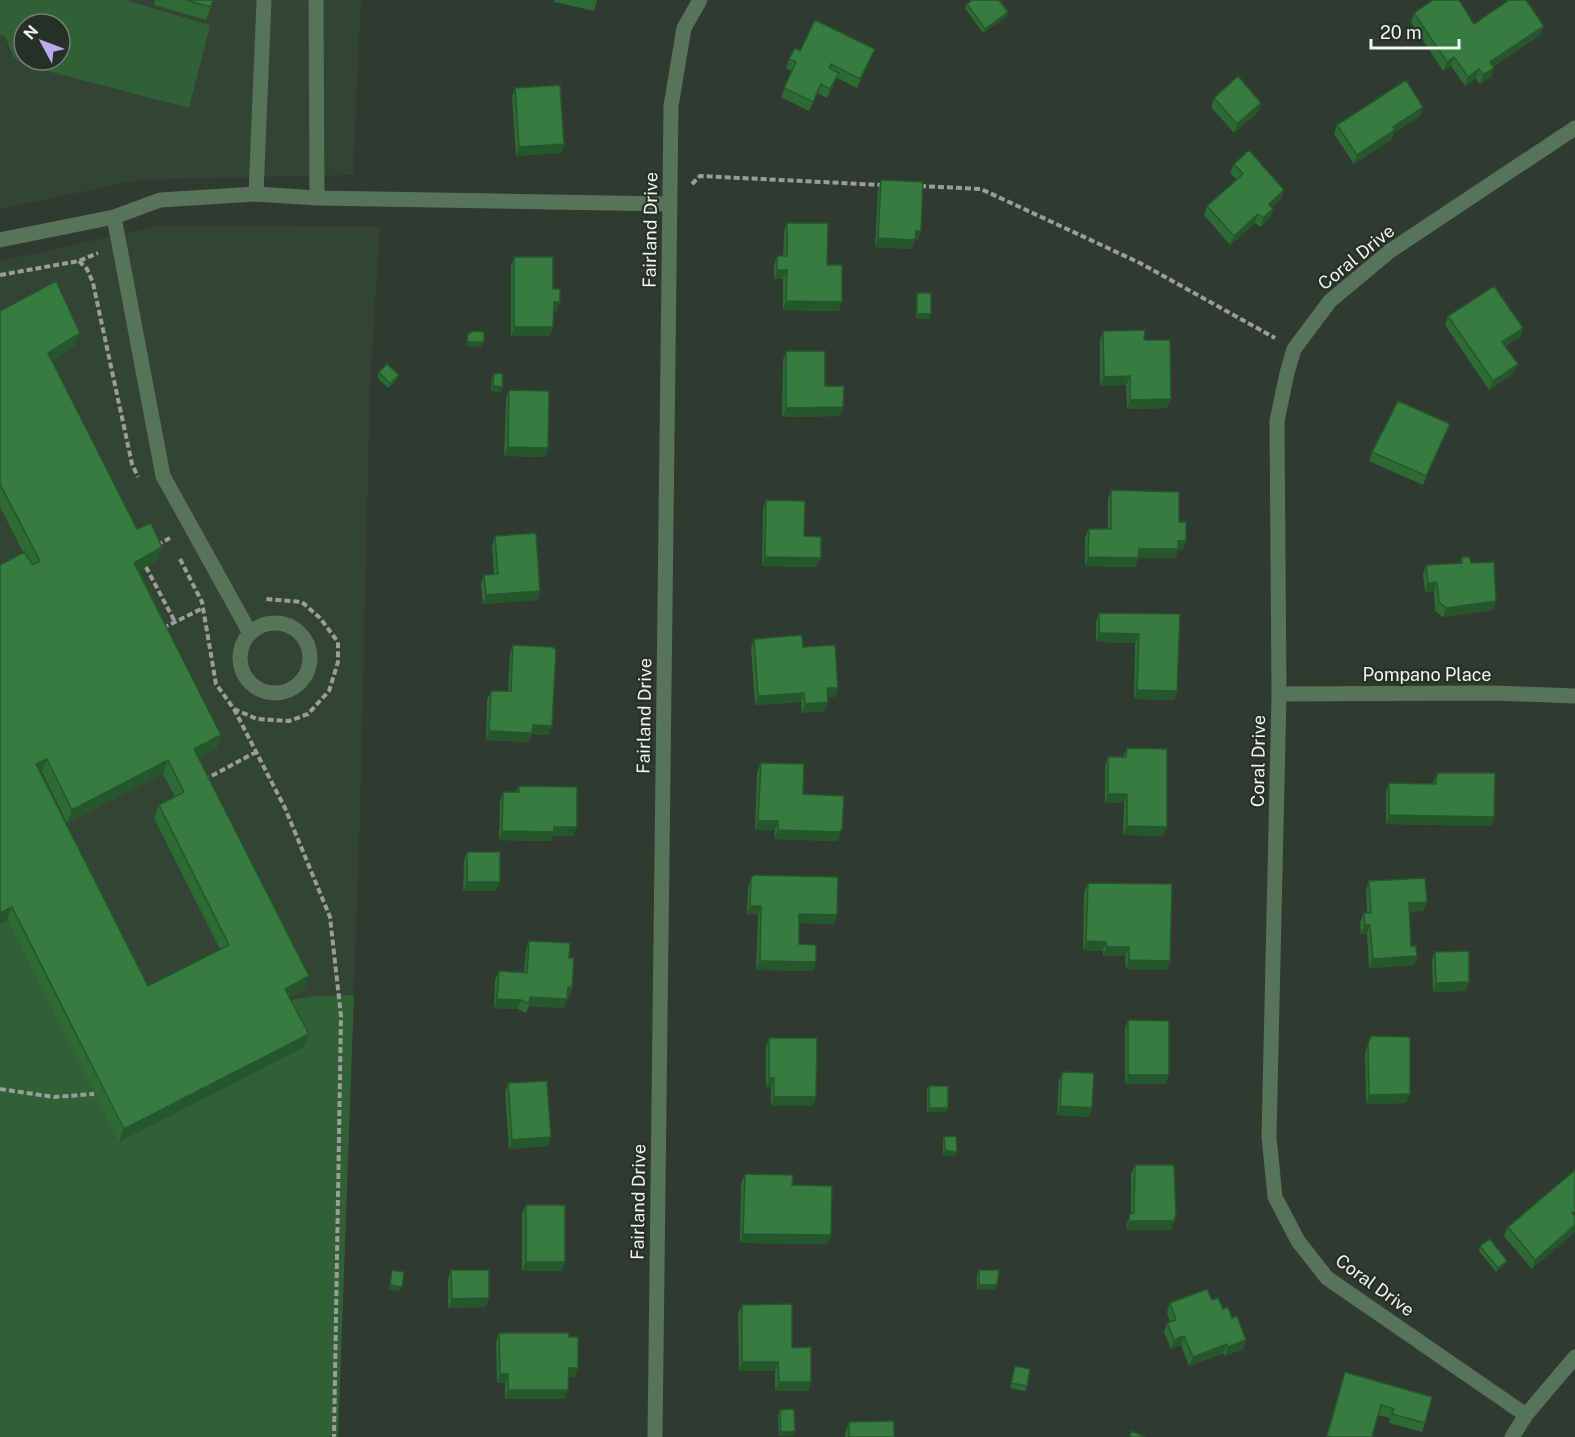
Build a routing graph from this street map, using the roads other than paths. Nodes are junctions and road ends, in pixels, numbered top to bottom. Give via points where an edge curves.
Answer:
1 (264, 0) edge
2 (316, 0) edge
3 (700, 0) edge
4 (1575, 128) edge
5 (256, 194) junction
6 (317, 198) junction
7 (669, 204) junction
8 (114, 217) junction
9 (0, 240) edge
10 (250, 633) junction
11 (1279, 694) junction
12 (1575, 696) edge
13 (1575, 1357) edge
14 (1526, 1415) junction
15 (655, 1437) edge
16 (1512, 1437) edge

1 - 5 street
2 - 6 street
3 - 7 street, Fairland Drive via 684,28 671,106
4 - 11 street, Coral Drive via 1390,251 1330,301 1294,349 1277,421
5 - 6 street
5 - 8 street via 160,200
6 - 7 street
7 - 15 street, Fairland Drive
8 - 9 street
8 - 10 street via 163,476
10 - 10 street via 243,642 240,666 251,686 272,694 285,693 303,680 310,657 302,635 294,627 270,623
11 - 12 street, Pompano Place
11 - 14 street, Coral Drive via 1269,1137 1275,1197 1298,1241 1327,1278
13 - 14 street
14 - 16 street

